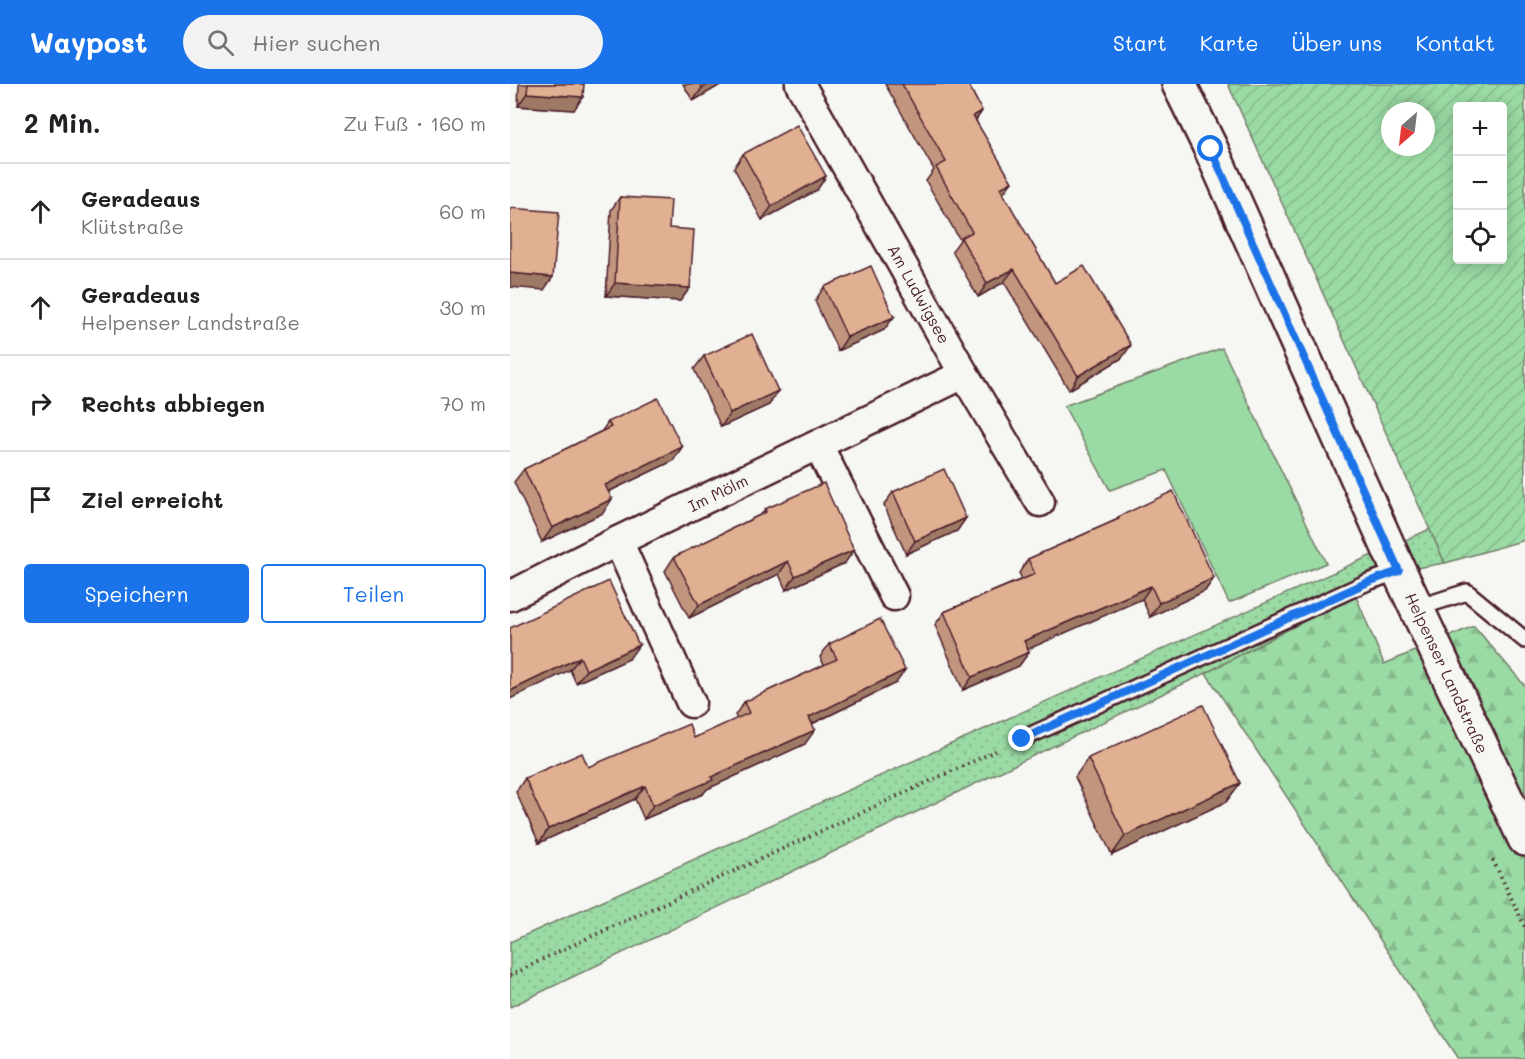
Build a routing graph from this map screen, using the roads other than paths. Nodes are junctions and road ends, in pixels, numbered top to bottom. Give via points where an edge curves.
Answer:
1 (800, 84) edge
2 (1179, 84) edge
3 (964, 374) junction
4 (818, 445) junction
5 (1040, 502) dead end
6 (618, 541) junction
7 (1399, 571) junction
8 (510, 596) edge
9 (894, 596) dead end
10 (1416, 608) junction
11 (1525, 640) edge
12 (691, 703) dead end
13 (1022, 739) road end
14 (1525, 839) edge

1 - 3 street, Am Ludwigsee
2 - 7 main road, Helpenser Landstraße
3 - 4 street, Im Mölm
3 - 5 street, Am Ludwigsee
4 - 6 street, Im Mölm
4 - 9 street
6 - 8 street, Im Mölm
6 - 12 street
7 - 10 main road, Helpenser Landstraße
7 - 13 lane
10 - 11 lane via 1467,592
10 - 14 main road, Helpenser Landstraße

